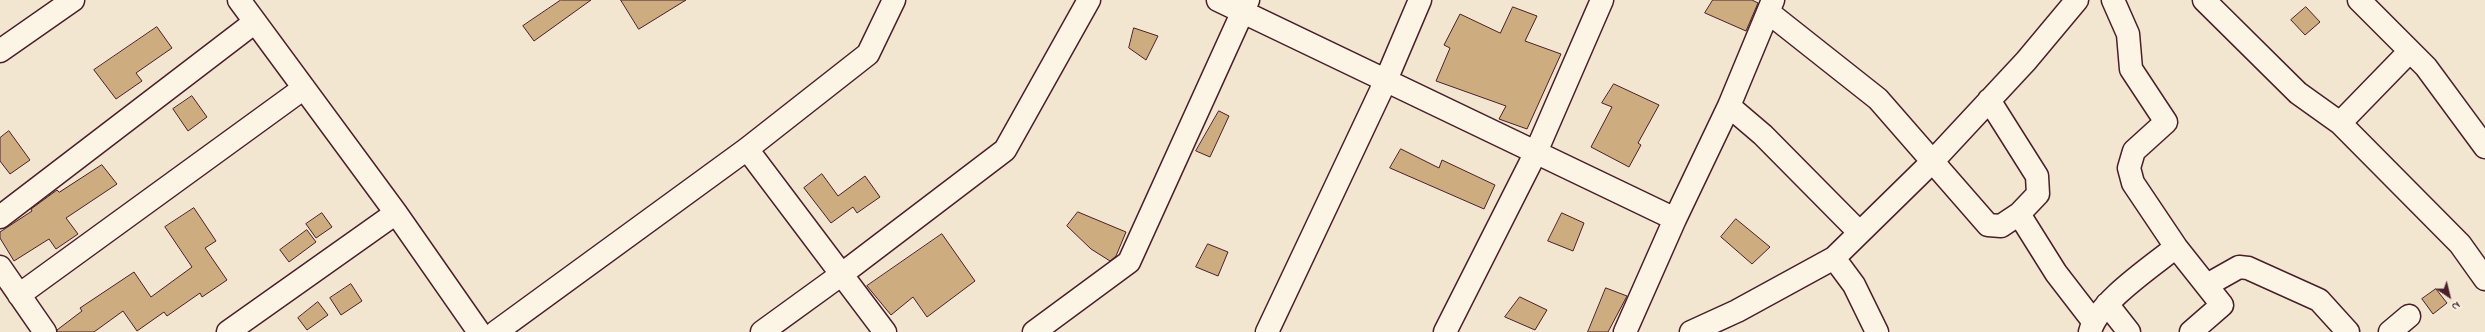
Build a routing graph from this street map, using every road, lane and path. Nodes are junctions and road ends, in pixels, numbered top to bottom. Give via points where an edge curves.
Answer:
1 (73, 0) edge
2 (240, 0) edge
3 (894, 0) edge
4 (1089, 0) edge
5 (1218, 0) edge
6 (1420, 0) edge
7 (1602, 0) edge
8 (2077, 0) edge
9 (2113, 0) edge
10 (2204, 0) edge
11 (2359, 0) edge
12 (1245, 6) edge
13 (1771, 6) edge
14 (256, 22) junction
15 (0, 51) edge
16 (2410, 51) junction
17 (1386, 80) junction
18 (304, 88) junction
19 (1989, 100) junction
20 (1729, 106) junction
21 (2340, 123) junction
22 (2485, 147) edge
23 (747, 150) junction
24 (1536, 152) junction
25 (1932, 162) junction
26 (396, 213) junction
27 (2019, 214) junction
28 (0, 217) edge
29 (1675, 218) junction
30 (1859, 232) junction
31 (2176, 247) junction
32 (1834, 258) junction
33 (0, 267) edge
34 (842, 274) junction
35 (2485, 279) edge
36 (2207, 284) junction
37 (19, 295) junction
38 (2107, 304) junction
39 (2409, 316) dead end
40 (2091, 326) edge
41 (45, 332) edge
42 (228, 332) edge
43 (479, 332) edge
44 (496, 332) edge
45 (762, 332) edge
46 (885, 332) edge
47 (1034, 332) edge
48 (1267, 332) edge
49 (1445, 332) edge
50 (1626, 332) edge
51 (1691, 332) edge
52 (1876, 332) edge
53 (2129, 332) edge
54 (2190, 332) edge
55 (2348, 332) edge
56 (2390, 332) edge

1 - 15 street
2 - 14 street
3 - 23 street via 868,54
4 - 34 street via 1005,150
5 - 12 street
6 - 17 street
7 - 24 street
8 - 19 street
9 - 31 street via 2128,34 2131,69 2166,122 2134,151 2129,168 2133,183
10 - 21 street via 2298,93
11 - 16 street
12 - 17 street
12 - 47 street via 1129,262
13 - 20 street
13 - 25 street via 1878,99
14 - 18 street
14 - 28 street
16 - 21 street
16 - 22 street via 2426,67
17 - 24 street
17 - 48 street
18 - 26 street
18 - 37 street
19 - 25 street
19 - 27 street via 2037,176 2038,194
20 - 29 street
20 - 30 street via 1764,135
21 - 35 street via 2460,244
23 - 34 street
23 - 44 street
24 - 29 street
24 - 49 street
25 - 27 street via 1988,225 2001,226
25 - 30 street
26 - 42 street
26 - 43 street
27 - 40 street
29 - 50 street
30 - 32 street
31 - 36 street
31 - 38 street
32 - 51 street via 1737,311
32 - 52 street via 1854,285
33 - 37 street
34 - 45 street
34 - 46 street
36 - 54 street via 2222,305
36 - 55 street via 2239,267 2248,268 2319,300
37 - 41 street
38 - 40 street
38 - 53 street
39 - 56 street

